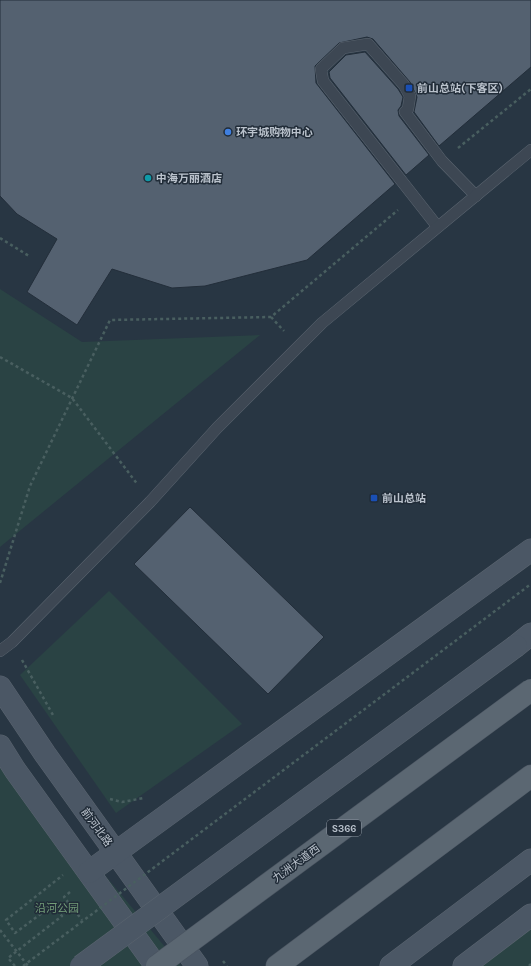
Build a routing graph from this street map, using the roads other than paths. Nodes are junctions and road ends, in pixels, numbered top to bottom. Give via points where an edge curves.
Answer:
1 (531, 150) edge
2 (476, 196) junction
3 (437, 226) junction
4 (531, 550) edge
5 (524, 640) edge
6 (0, 651) edge
7 (0, 687) edge
8 (531, 690) edge
9 (0, 746) edge
10 (531, 776) edge
11 (115, 853) junction
12 (531, 860) edge
13 (89, 872) junction
14 (531, 915) edge
15 (81, 966) edge
16 (156, 966) edge
17 (196, 966) edge
18 (277, 966) edge
19 (391, 966) edge
20 (464, 966) edge

1 - 2 lane
2 - 3 lane
2 - 3 lane via 442,161 405,112 410,96 404,85 368,44 343,48 321,68 323,81
3 - 6 lane via 322,322 217,428 150,502 12,642
4 - 11 main road
5 - 15 main road, bridge
7 - 11 main road, 前河北路
8 - 16 main road, 九洲大道西 / S366, bridge
9 - 13 main road
10 - 18 main road
11 - 13 main road
11 - 17 main road, 前河北路
12 - 19 main road
13 - 16 main road
14 - 20 main road

